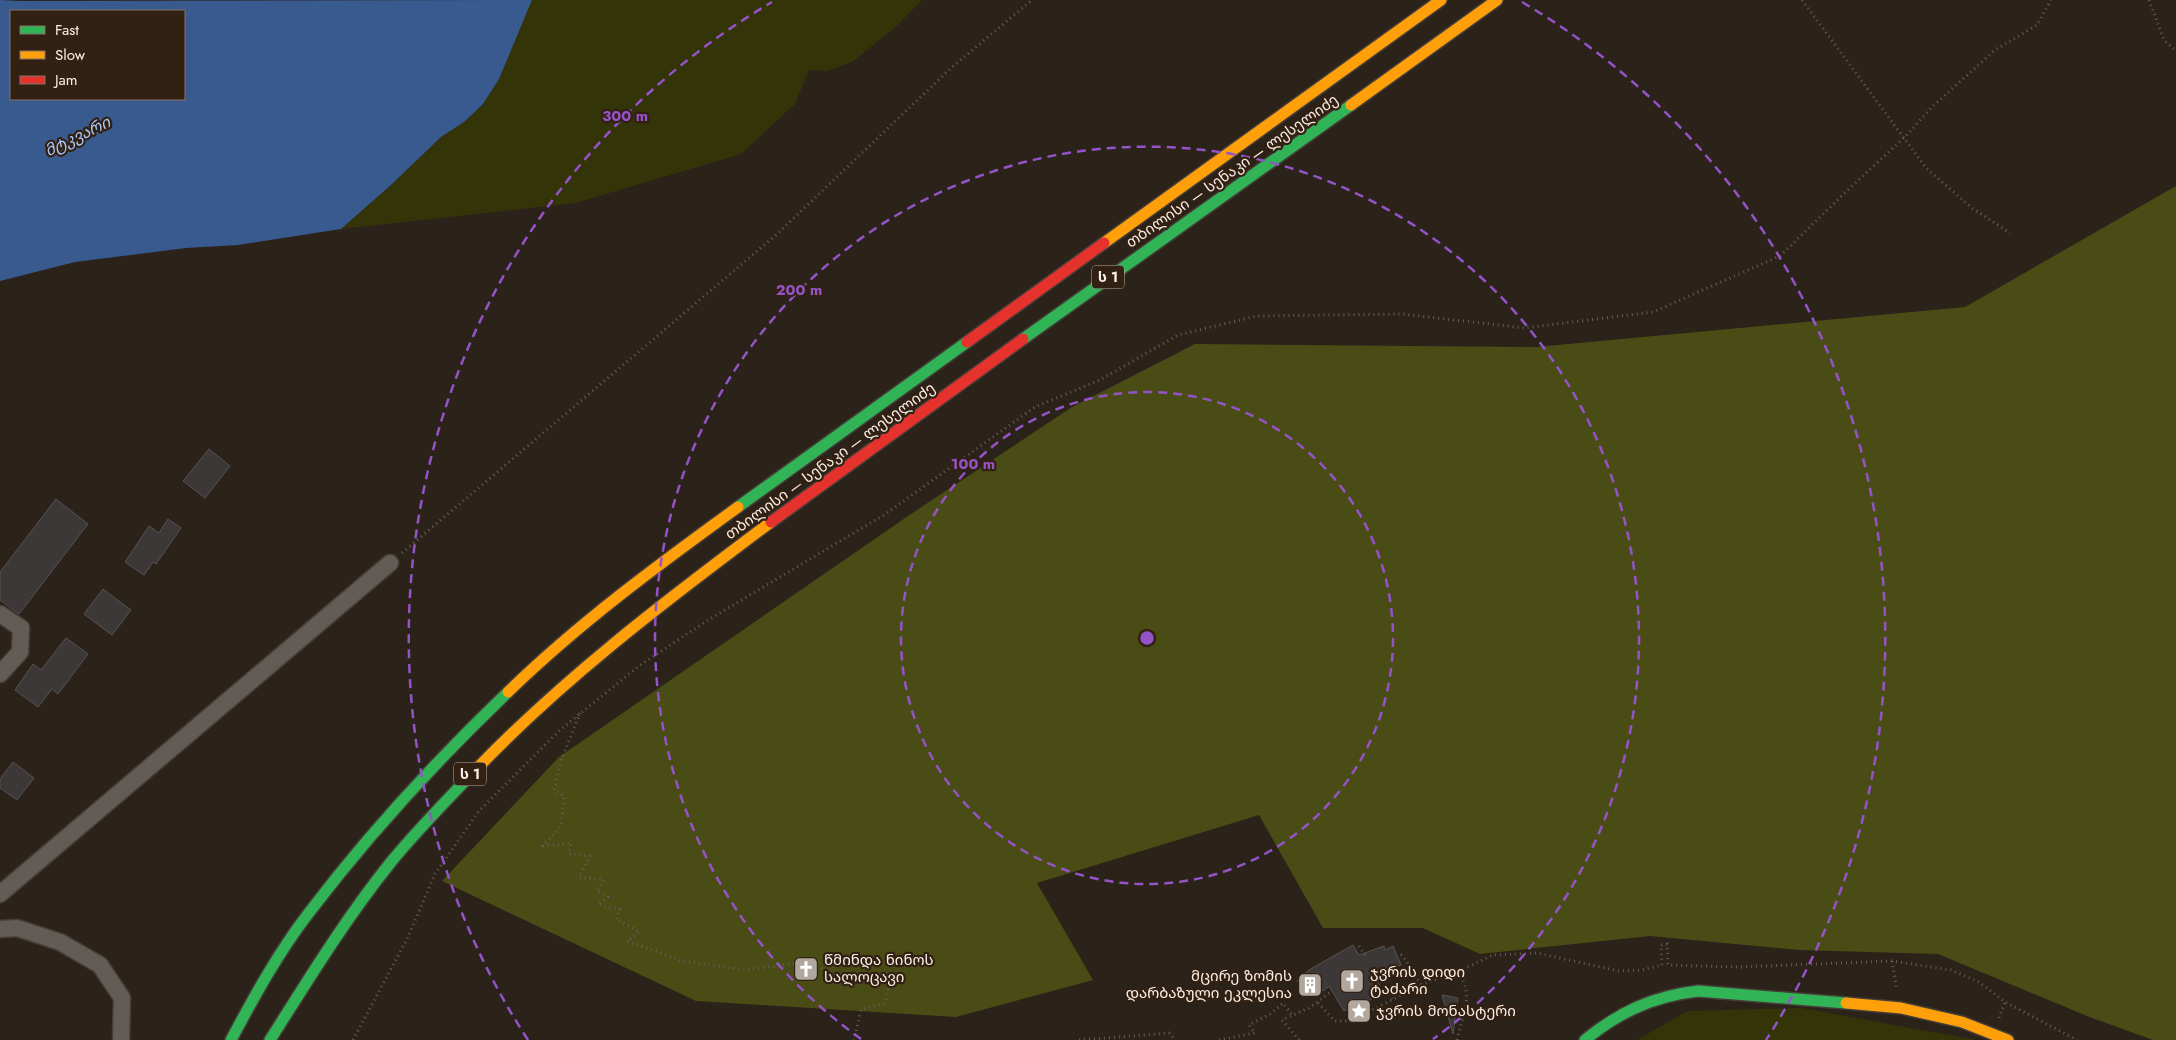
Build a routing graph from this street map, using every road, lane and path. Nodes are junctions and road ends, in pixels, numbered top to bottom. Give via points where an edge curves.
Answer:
1 (1032, 0) edge
2 (1441, 0) edge
3 (1497, 0) edge
4 (1802, 0) edge
5 (2051, 0) edge
6 (2149, 0) edge
7 (2176, 51) edge
8 (1904, 138) junction
9 (2010, 233) dead end
10 (390, 563) joint
11 (0, 614) edge
12 (0, 674) edge
13 (581, 713) junction
14 (0, 894) edge
15 (0, 929) edge
16 (1359, 946) dead end
17 (1397, 955) dead end
18 (1366, 957) dead end
19 (1892, 961) junction
20 (1459, 971) junction
21 (1377, 972) dead end
22 (1316, 973) dead end
23 (1320, 979) dead end
24 (1421, 985) junction
25 (1326, 989) dead end
26 (1392, 1000) junction
27 (1318, 1003) junction
28 (1902, 1008) junction
29 (1293, 1016) junction
30 (120, 1040) edge
31 (231, 1040) edge
32 (270, 1040) edge
33 (353, 1040) edge
34 (854, 1040) edge
35 (1080, 1040) edge
36 (1175, 1040) edge
37 (1219, 1040) edge
38 (1299, 1040) edge
39 (1458, 1040) edge
40 (1585, 1040) edge
41 (2008, 1040) edge
42 (2077, 1040) edge

1 - 10 path via 951,68 776,235
2 - 31 main road, თბილისი — სენაკი — ლესელიძე / ს 1 via 670,556 553,648 454,743 383,822 307,916 256,993
3 - 32 main road, თბილისი — სენაკი — ლესელიძე / ს 1 via 1072,303 609,645 469,775 385,870 318,962
4 - 8 path
5 - 8 path via 2037,25 1995,50 1933,106
6 - 7 path via 2164,40
8 - 9 path via 1926,168 1972,208
8 - 13 path via 1780,256 1653,312 1524,328 1402,314 1257,316 1178,335 1100,380 1035,407 884,515 708,620 639,666
10 - 14 street
11 - 12 street via 21,628 20,652
13 - 33 path via 479,811 435,874 408,937
13 - 34 path via 562,758 554,790 564,796 561,826 543,846 571,843 569,854 590,856 579,877 604,880 597,892 608,897 598,905 620,909 616,919 640,932 627,941 683,962 745,970 808,962 834,974 890,979 885,1003 861,1010
15 - 30 street via 17,928 60,942 100,965 122,998
16 - 18 path
17 - 24 path via 1406,960
19 - 20 path via 1675,966 1668,965 1667,944 1661,945 1662,965 1642,970 1619,971 1537,953 1493,956
19 - 28 path
19 - 42 path via 1951,970 1979,982 2005,1002
20 - 24 path
20 - 39 path via 1466,986 1466,1008
21 - 26 path
22 - 23 path
24 - 26 path
25 - 27 path via 1330,992
26 - 27 path via 1350,1021 1335,1021
27 - 29 path
28 - 40 main road via 1736,993 1676,992 1637,1005
28 - 41 main road via 1962,1022
29 - 37 path via 1283,1003 1249,1025 1255,1033
29 - 38 path via 1282,1020
35 - 36 path via 1169,1033

